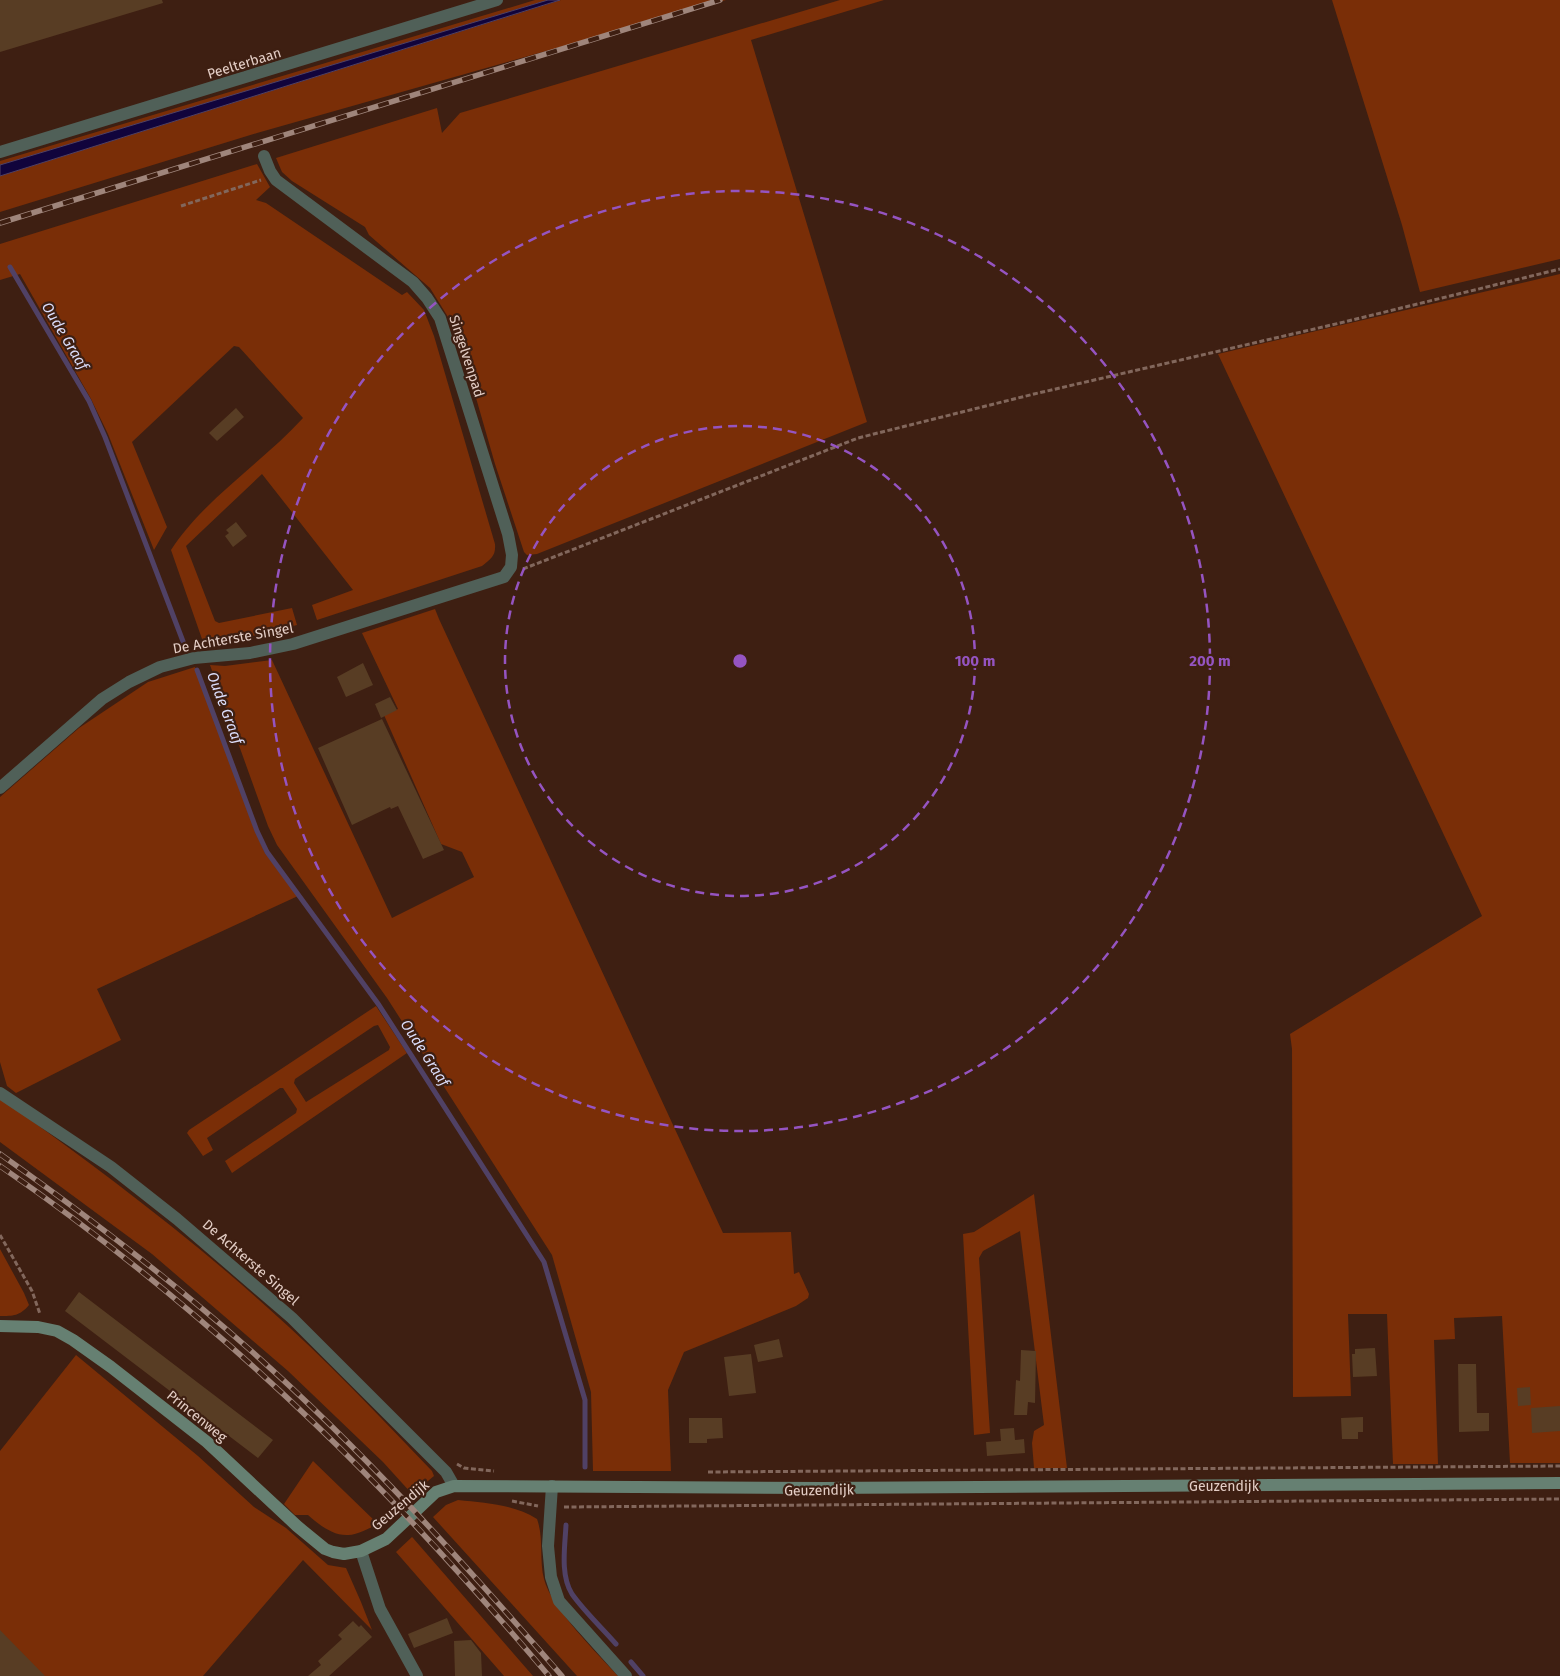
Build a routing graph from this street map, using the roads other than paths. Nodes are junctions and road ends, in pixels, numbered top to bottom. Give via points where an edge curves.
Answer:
1 (497, 0) edge
2 (0, 152) edge
3 (264, 156) dead end
4 (504, 577) joint
5 (0, 788) edge
6 (0, 1093) edge
7 (0, 1326) edge
8 (1560, 1483) edge
9 (454, 1486) junction
10 (552, 1486) junction
11 (361, 1551) junction
12 (417, 1676) edge
13 (626, 1676) edge

1 - 2 street, Peelterbaan
3 - 4 street, Singelvenpad via 273,175 284,187 413,282 440,318 508,534 511,567
4 - 5 street, De Achterste Singel via 293,644 250,653 194,658 160,668 102,699
6 - 9 street, De Achterste Singel via 118,1173 292,1318 446,1472
7 - 11 main road, Princenweg via 38,1326 57,1331 118,1373 207,1442 325,1548 344,1554
8 - 10 main road, Geuzendijk via 822,1488
9 - 10 main road, Geuzendijk
9 - 11 main road, Geuzendijk via 436,1492 386,1539
10 - 13 street via 548,1546 551,1577 559,1601
11 - 12 street via 380,1609

